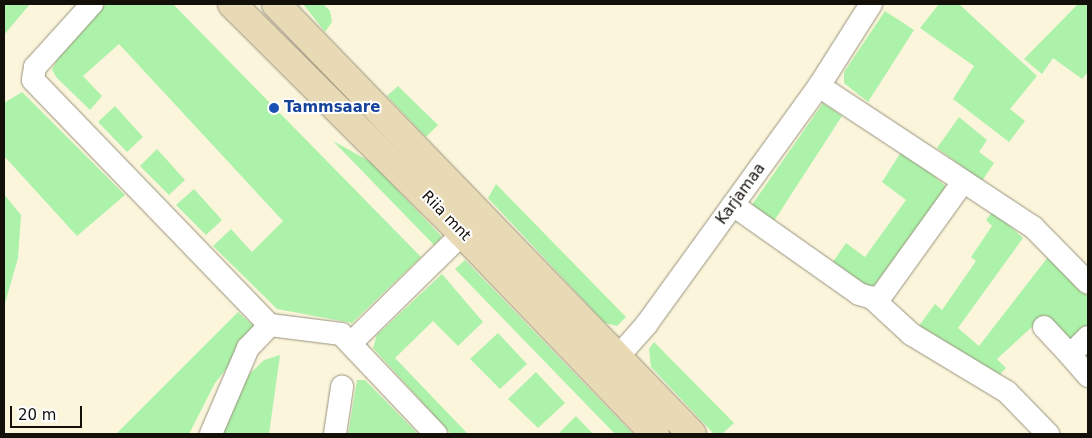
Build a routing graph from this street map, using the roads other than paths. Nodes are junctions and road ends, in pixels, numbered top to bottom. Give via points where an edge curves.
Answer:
1 (92, 4) edge
2 (232, 4) edge
3 (276, 4) edge
4 (871, 4) edge
5 (819, 86) junction
6 (964, 182) junction
7 (732, 205) junction
8 (471, 225) junction
9 (1088, 283) edge
10 (872, 298) junction
11 (270, 325) junction
12 (1044, 327) dead end
13 (1088, 337) edge
14 (351, 343) junction
15 (1070, 355) junction
16 (608, 367) junction
17 (1088, 376) edge
18 (342, 387) dead end
19 (210, 434) edge
20 (335, 434) edge
21 (436, 434) edge
22 (655, 434) edge
23 (692, 434) edge
24 (1048, 434) edge

1 - 11 street via 35,66 33,80
2 - 8 main road, Riia mnt
3 - 8 main road, Riia mnt
4 - 5 street, Karjamaa
5 - 6 street
5 - 7 street, Karjamaa
6 - 9 street via 1033,227
6 - 10 street via 881,296
7 - 10 street via 859,294
7 - 16 street, Karjamaa
8 - 14 street
8 - 16 main road, Riia mnt
10 - 24 street via 911,334 1007,392
11 - 14 street via 341,334
11 - 19 street via 248,348
12 - 15 street
13 - 15 street
14 - 21 street
15 - 17 street
16 - 22 main road, Riia mnt
16 - 23 main road, Riia mnt
18 - 20 street

